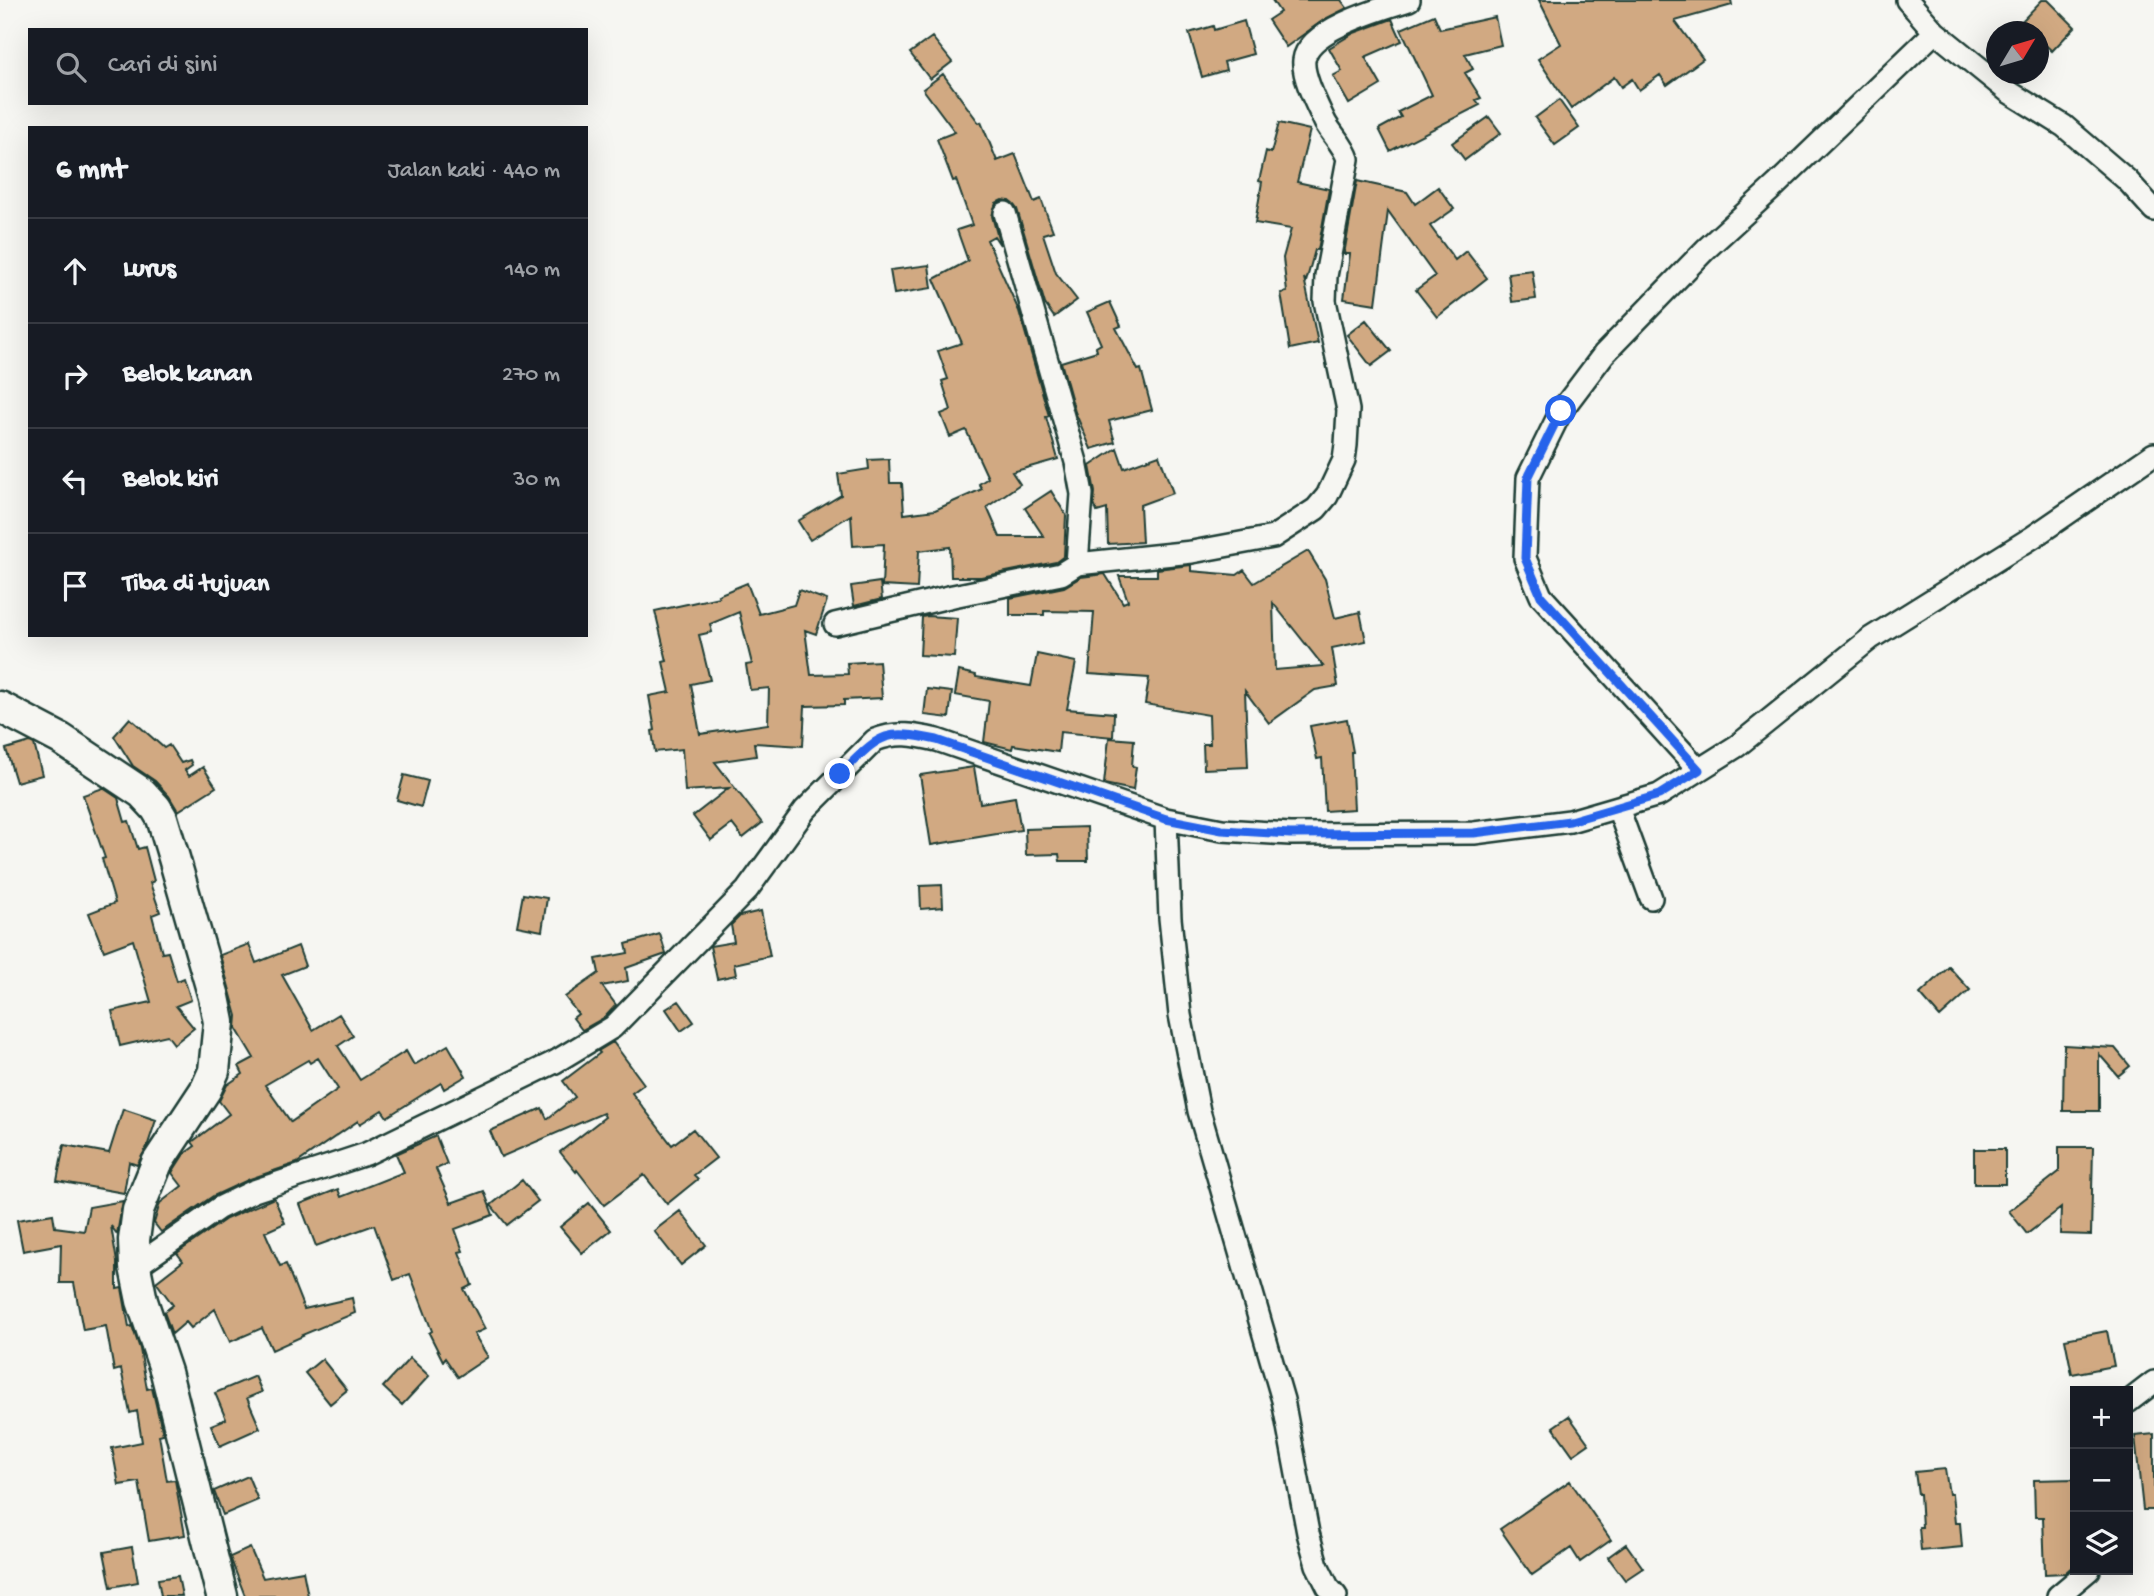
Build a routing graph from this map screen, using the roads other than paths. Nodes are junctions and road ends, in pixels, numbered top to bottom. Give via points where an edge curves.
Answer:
1 (1409, 0) edge
2 (1907, 0) edge
3 (1935, 32) junction
4 (2154, 210) edge
5 (1005, 213) dead end
6 (2154, 454) edge
7 (1077, 564) junction
8 (835, 624) dead end
9 (0, 707) edge
10 (1699, 770) junction
11 (1618, 808) junction
12 (1166, 819) junction
13 (1651, 898) dead end
14 (135, 1268) junction
15 (2154, 1382) edge
16 (2133, 1398) edge
17 (2083, 1575) edge
18 (222, 1596) edge
19 (1336, 1596) edge
20 (2058, 1596) edge

1 - 7 street via 1360,15 1331,30 1312,45 1304,61 1312,93 1348,159 1325,301 1348,410 1346,445 1327,496 1316,509 1273,537 1192,552
2 - 3 street
3 - 4 street via 2009,92 2064,126 2127,180
3 - 10 street via 1706,249 1604,354 1561,411 1528,478 1525,558 1541,596
5 - 7 street via 1076,462 1082,494
6 - 10 street via 2033,537 1871,638 1737,746
7 - 8 street via 1061,574
9 - 14 main road via 61,739 142,793 156,808 218,1012 214,1071 157,1163 138,1210
10 - 11 street via 1659,795
11 - 12 street via 1570,821 1461,833 1290,834 1222,830
11 - 13 street
12 - 14 street via 937,740 900,733 875,740 805,810 747,890 613,1027 555,1062 366,1154 254,1191 219,1208
12 - 19 street via 1180,1015 1199,1111 1283,1400 1317,1565
14 - 18 main road
15 - 16 street
17 - 20 street

